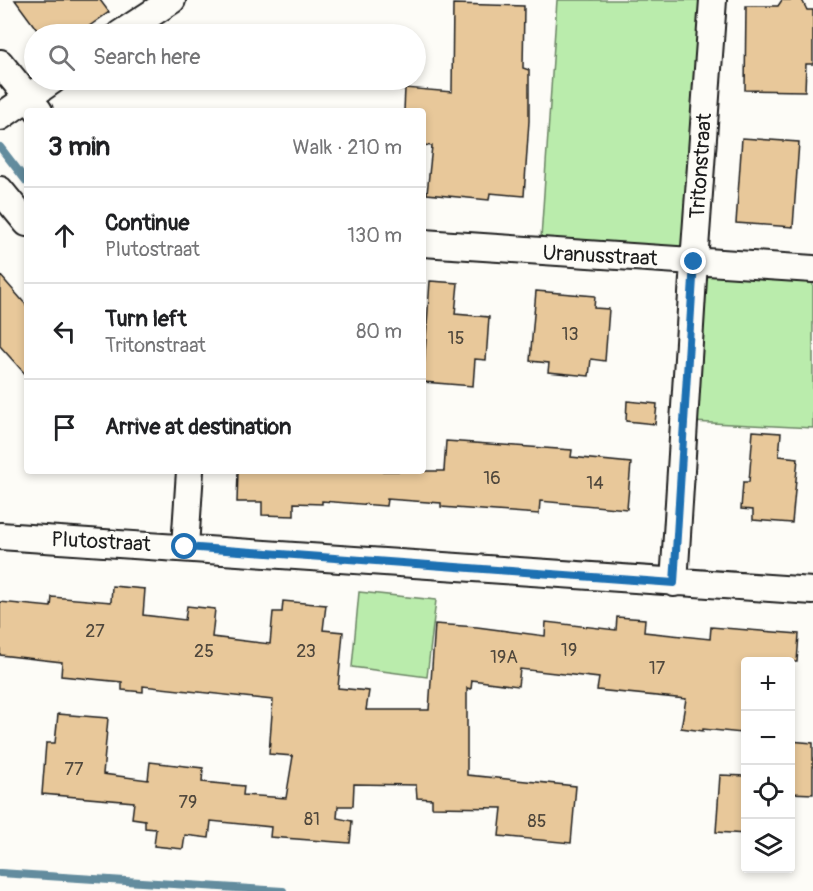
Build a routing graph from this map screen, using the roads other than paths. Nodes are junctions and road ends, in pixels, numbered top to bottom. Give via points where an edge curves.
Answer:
1 (172, 0) edge
2 (713, 0) edge
3 (135, 24) edge
4 (0, 63) edge
5 (45, 90) edge
6 (33, 104) edge
7 (0, 117) edge
8 (0, 190) edge
9 (24, 219) edge
10 (426, 243) edge
11 (694, 262) junction
12 (813, 269) edge
13 (190, 474) edge
14 (0, 536) edge
15 (185, 547) junction
16 (674, 583) junction
17 (813, 591) edge

1 - 3 street
2 - 11 street, Tritonstraat
4 - 6 street
5 - 6 street
6 - 7 street
8 - 9 street
10 - 11 street, Uranusstraat
11 - 12 street, Uranusstraat
11 - 16 street, Tritonstraat
13 - 15 street
14 - 15 street, Plutostraat
15 - 16 street, Plutostraat
16 - 17 street, Plutostraat

